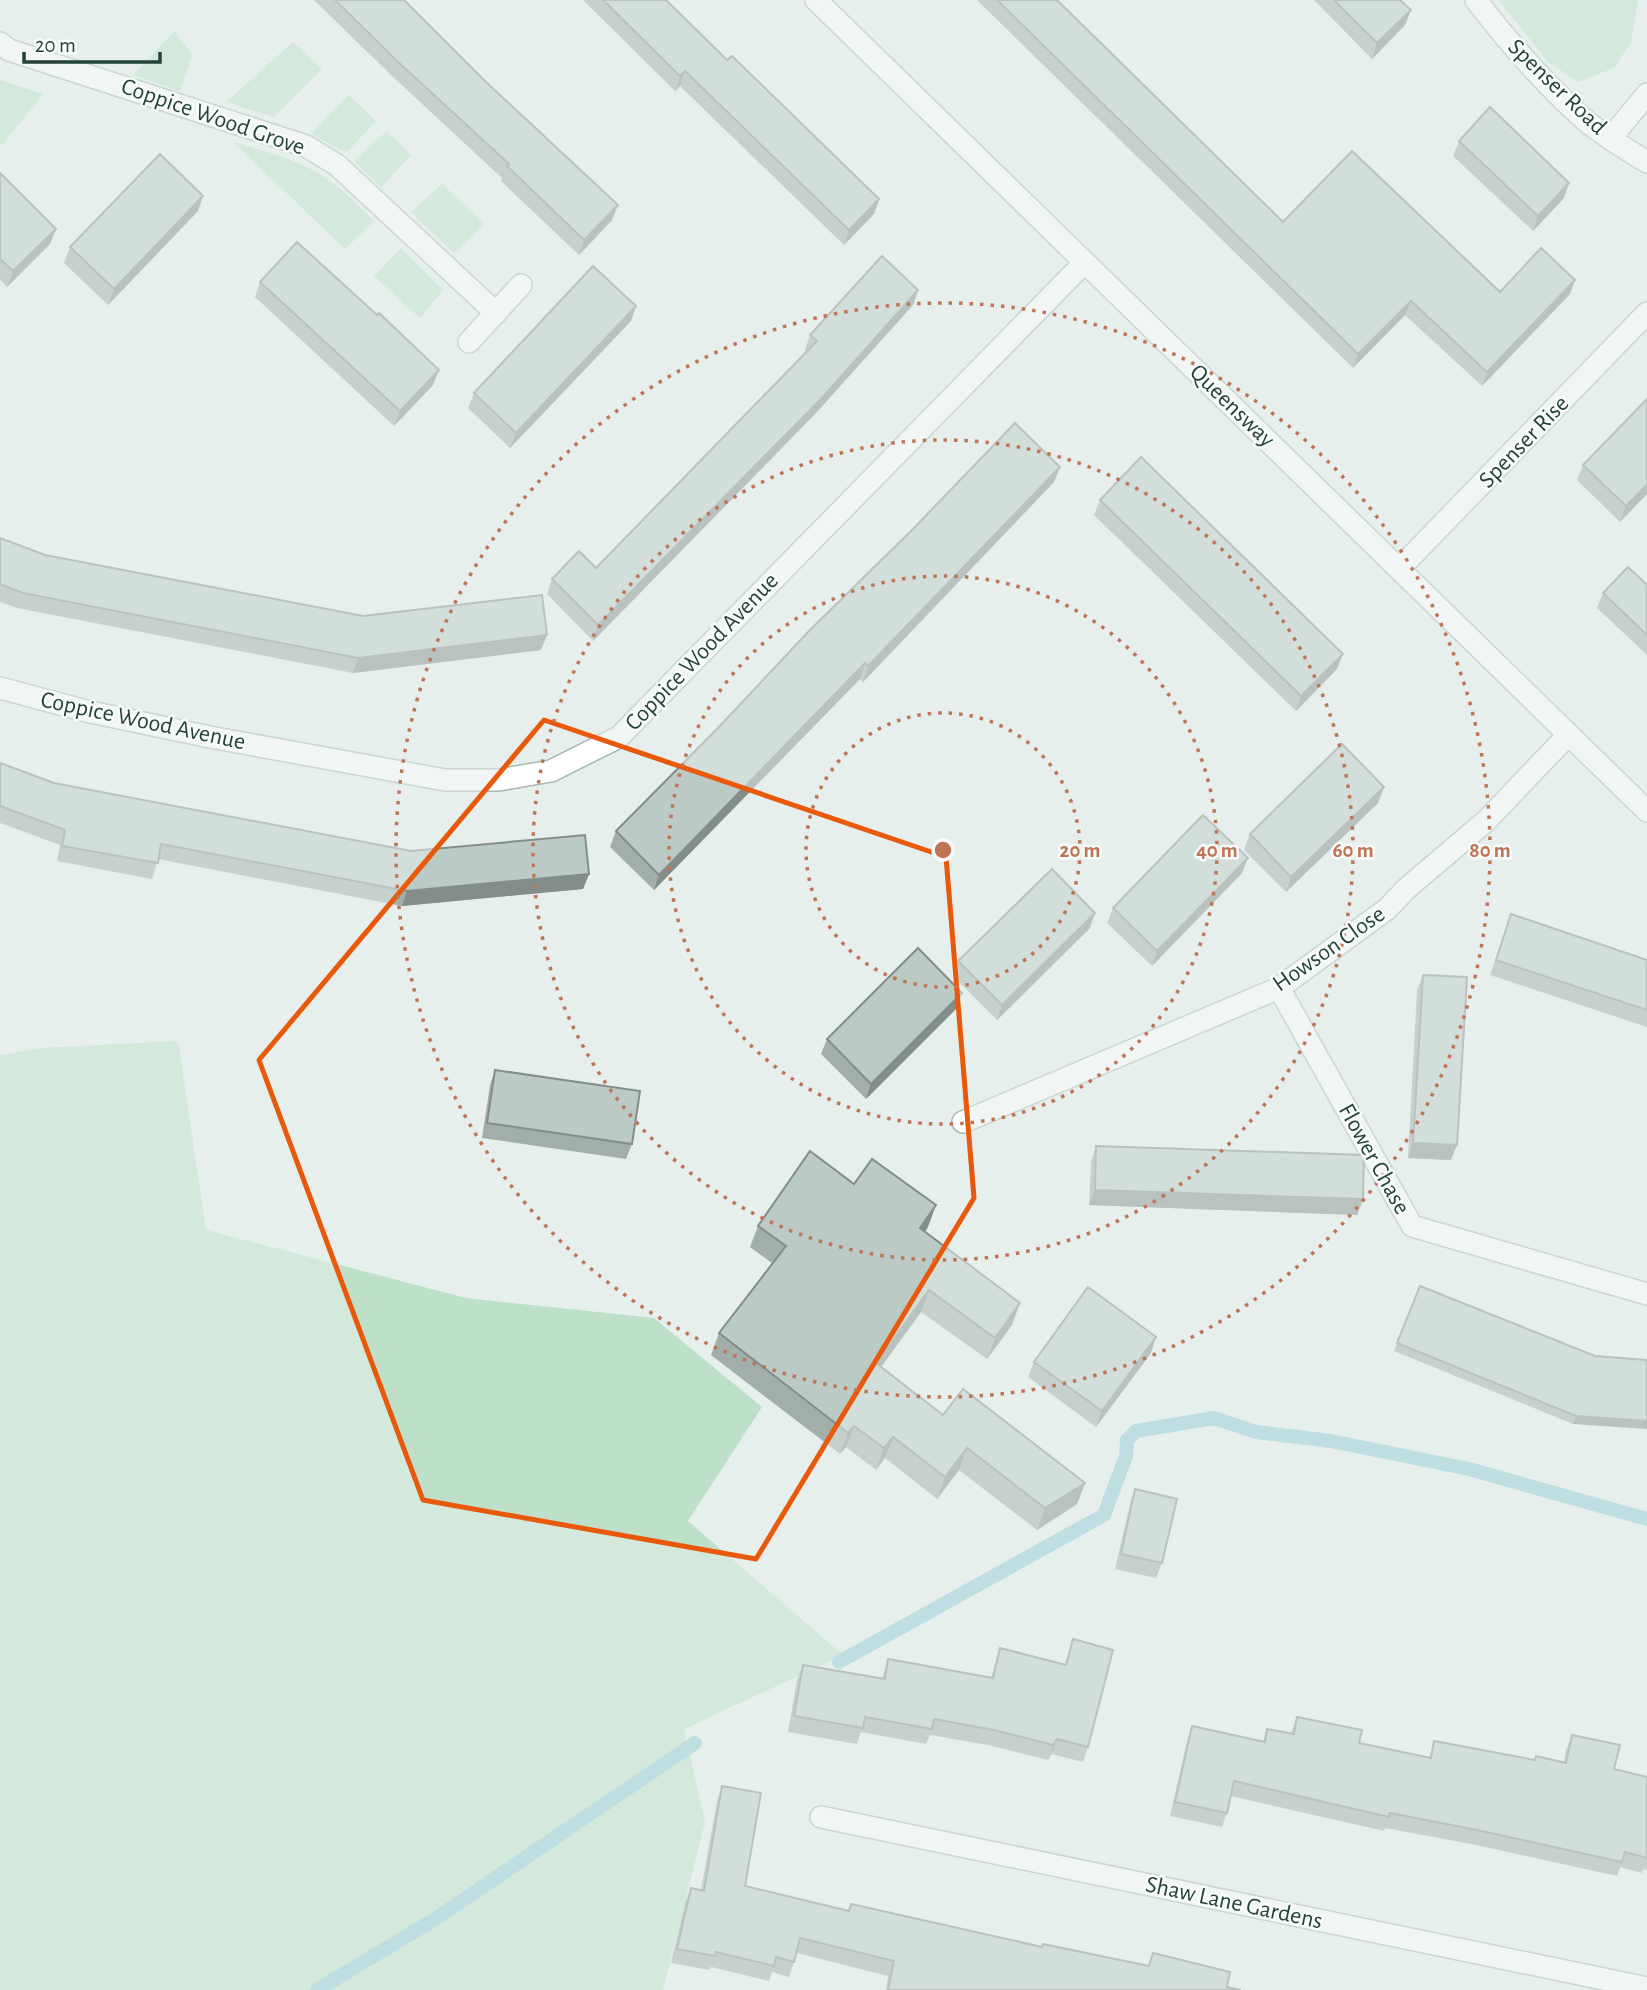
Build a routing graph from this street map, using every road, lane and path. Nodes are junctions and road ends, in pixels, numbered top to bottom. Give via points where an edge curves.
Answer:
1 (816, 0) edge
2 (1476, 0) edge
3 (0, 43) edge
4 (1647, 94) edge
5 (1610, 139) junction
6 (1647, 162) edge
7 (1084, 263) junction
8 (522, 285) dead end
9 (496, 313) junction
10 (1647, 313) edge
11 (469, 342) dead end
12 (1399, 569) junction
13 (0, 688) edge
14 (1568, 735) junction
15 (1647, 811) edge
16 (1279, 988) junction
17 (963, 1122) dead end
18 (1647, 1294) edge
19 (821, 1817) dead end
20 (1647, 1988) edge

1 - 7 street, Queensway
2 - 5 street, Spenser Road via 1554,91
3 - 9 street, Coppice Wood Grove via 9,50 306,146 337,165
4 - 5 street
5 - 6 street, Spenser Road
7 - 12 street, Queensway
7 - 13 street, Coppice Wood Avenue via 619,737 551,771 499,780 433,779 160,727
8 - 9 street
9 - 11 street
10 - 12 street, Spenser Rise
12 - 14 street, Queensway
14 - 15 street, Queensway
14 - 16 street, Howson Close via 1486,821 1387,909
16 - 17 street, Howson Close
16 - 18 street, Flower Chase via 1412,1226
19 - 20 street, Shaw Lane Gardens

